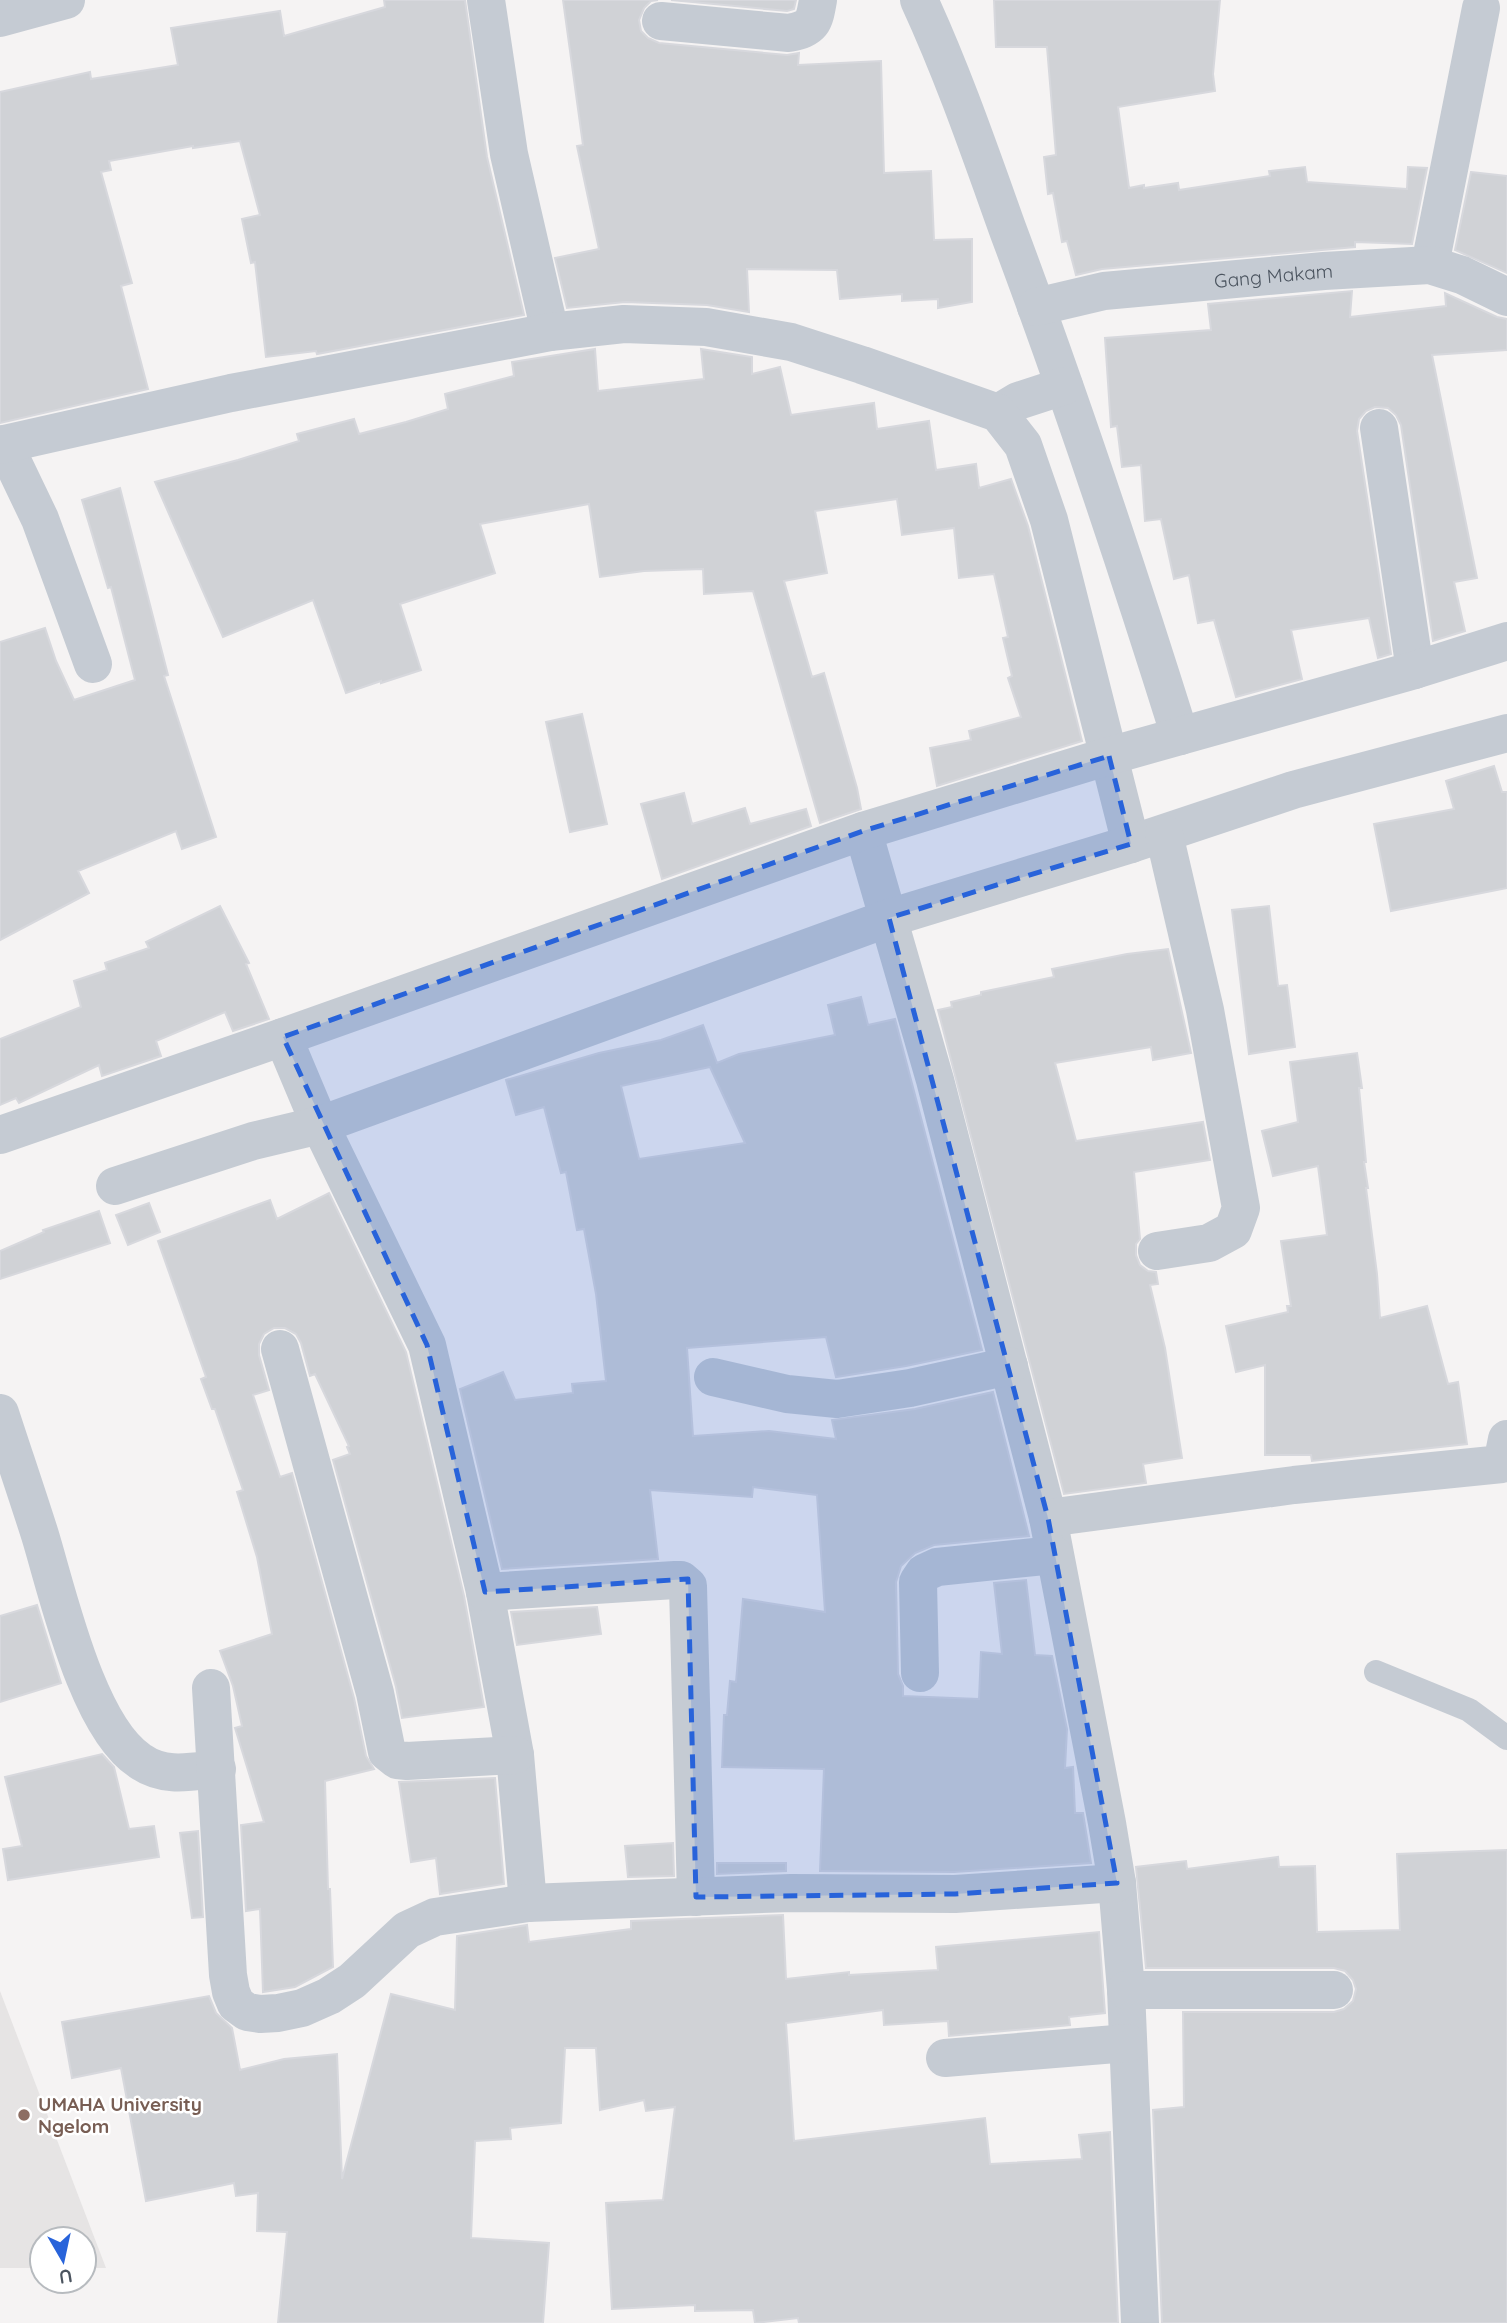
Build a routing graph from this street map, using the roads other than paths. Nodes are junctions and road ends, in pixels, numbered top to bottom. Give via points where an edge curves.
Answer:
1 (66, 0) edge
2 (486, 0) edge
3 (818, 0) edge
4 (919, 0) edge
5 (1481, 8) edge
6 (0, 18) edge
7 (662, 21) dead end
8 (1430, 265) junction
9 (1507, 297) edge
10 (1036, 307) junction
11 (565, 330) junction
12 (1059, 387) junction
13 (1008, 407) junction
14 (1379, 428) dead end
15 (2, 444) edge
16 (1068, 488) junction
17 (1507, 641) edge
18 (93, 664) dead end
19 (1415, 670) junction
20 (1507, 733) edge
21 (1180, 736) junction
22 (1112, 768) junction
23 (1140, 835) junction
24 (865, 837) junction
25 (885, 907) junction
26 (288, 1048) junction
27 (318, 1120) junction
28 (0, 1135) edge
29 (115, 1186) dead end
30 (1157, 1251) dead end
31 (280, 1349) dead end
32 (1010, 1366) junction
33 (713, 1377) dead end
34 (0, 1413) edge
35 (1505, 1461) edge
36 (1048, 1518) junction
37 (1054, 1555) junction
38 (485, 1592) junction
39 (1376, 1672) dead end
40 (920, 1673) dead end
41 (211, 1688) dead end
42 (1507, 1738) edge
43 (514, 1755) junction
44 (217, 1769) junction
45 (1117, 1884) junction
46 (695, 1897) junction
47 (528, 1903) junction
48 (1126, 1990) junction
49 (1334, 1990) dead end
50 (1128, 2043) junction
51 (945, 2058) dead end
52 (1140, 2323) edge

1 - 6 street
2 - 11 street via 509,154
3 - 7 street via 814,20 806,30 789,33
4 - 10 street via 943,52
5 - 8 street
8 - 9 street, Gang Makam
8 - 10 street, Gang Makam via 1104,291
10 - 12 street
11 - 13 street via 624,324 706,327 791,342
11 - 15 street via 231,393
12 - 13 street
12 - 16 street
13 - 16 street via 1023,445
14 - 19 street
15 - 18 street via 40,519
16 - 21 street via 1121,548
16 - 22 street
17 - 19 street
19 - 21 street
20 - 23 street
21 - 22 street
22 - 23 street
22 - 24 street
23 - 25 street
23 - 30 street via 1205,1010 1241,1208 1233,1230 1209,1243
24 - 25 street
24 - 26 street
25 - 27 street
25 - 32 street
26 - 27 street
26 - 28 street
27 - 29 street
27 - 38 street via 427,1345
31 - 43 street via 375,1693 387,1752 407,1761
32 - 33 street via 837,1399 787,1394
32 - 36 street
34 - 44 street via 72,1643 93,1696 119,1741 160,1772
35 - 36 street
36 - 37 street
37 - 40 street via 937,1567 924,1573 918,1582
37 - 45 street
38 - 43 street
38 - 46 street via 675,1580 688,1586
39 - 42 lane via 1469,1710
41 - 44 street
43 - 47 street
44 - 47 street via 228,1975 236,2004 247,2012 278,2013 329,1996 407,1930 436,1917
45 - 46 street via 955,1894
45 - 48 street
46 - 47 street
48 - 49 street
48 - 50 street
50 - 51 street
50 - 52 street

